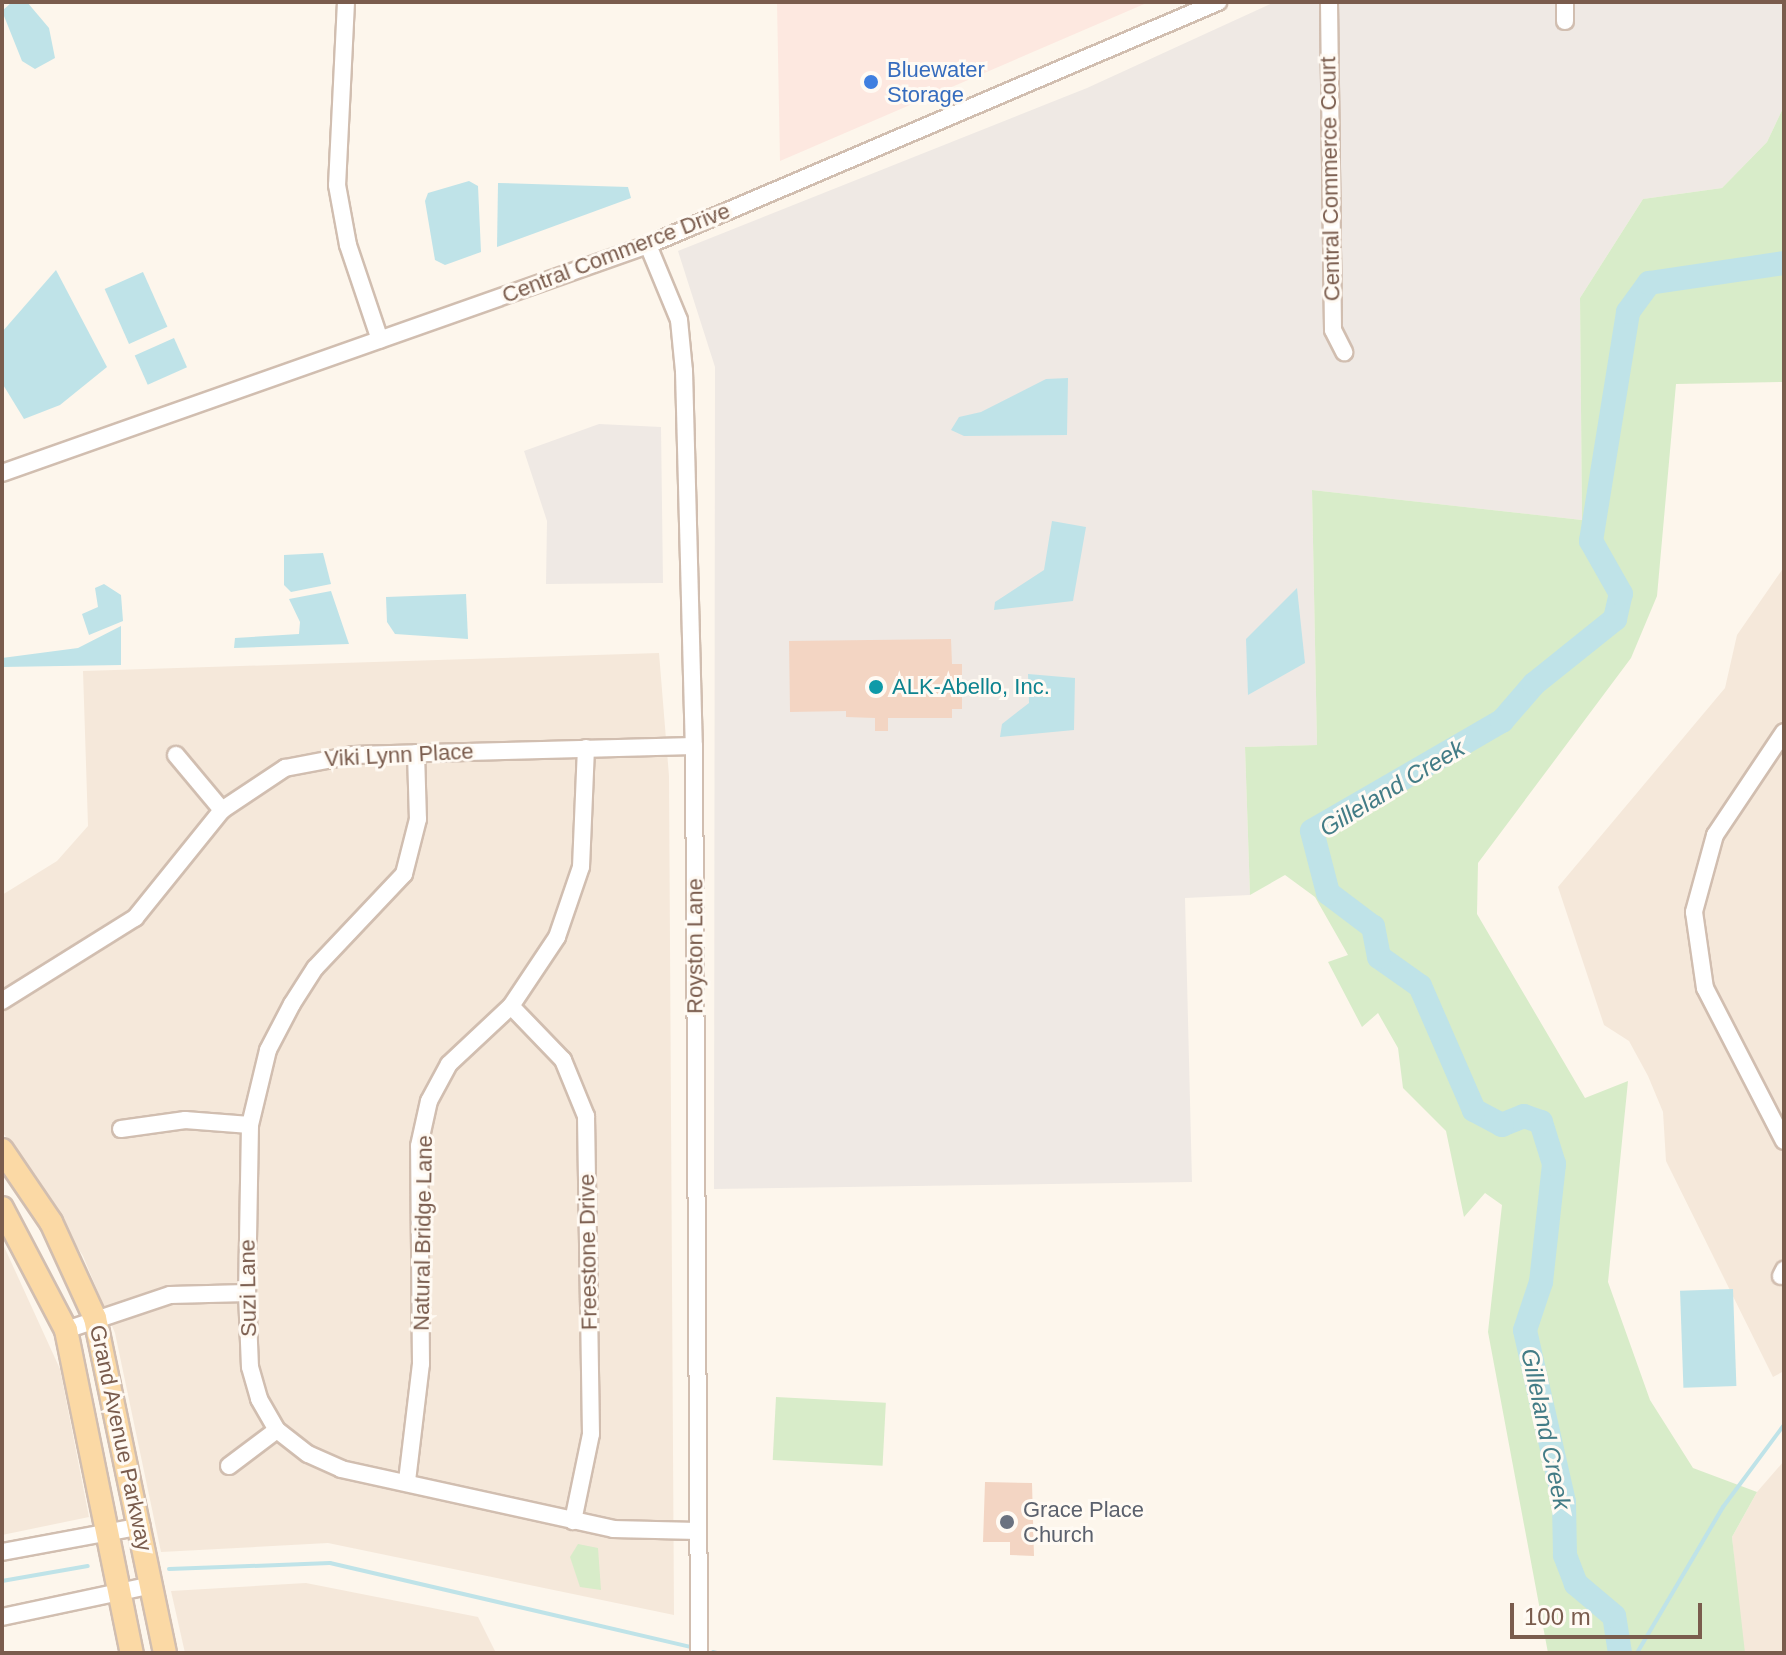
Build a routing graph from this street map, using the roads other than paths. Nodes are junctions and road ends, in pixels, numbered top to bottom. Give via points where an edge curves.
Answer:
1 (346, 2) edge
2 (1218, 2) edge
3 (1329, 2) edge
4 (1565, 2) edge
5 (1565, 21) dead end
6 (648, 245) junction
7 (380, 340) junction
8 (1344, 352) dead end
9 (2, 473) edge
10 (1784, 732) edge
11 (694, 746) junction
12 (586, 748) junction
13 (416, 753) junction
14 (176, 755) dead end
15 (222, 810) junction
16 (2, 1001) edge
17 (511, 1006) junction
18 (250, 1125) junction
19 (121, 1129) dead end
20 (1784, 1141) edge
21 (2, 1150) edge
22 (2, 1208) edge
23 (247, 1293) junction
24 (95, 1318) junction
25 (66, 1330) junction
26 (277, 1430) junction
27 (229, 1466) dead end
28 (407, 1481) junction
29 (573, 1521) junction
30 (142, 1526) junction
31 (109, 1531) junction
32 (698, 1531) junction
33 (2, 1552) edge
34 (152, 1585) junction
35 (120, 1591) junction
36 (2, 1617) edge
37 (132, 1653) edge
38 (165, 1653) edge
39 (699, 1653) edge

1 - 7 street via 337,185 348,245
2 - 6 street, Central Commerce Drive
3 - 8 street, Central Commerce Court via 1333,330
4 - 5 street
6 - 7 street, Central Commerce Drive
6 - 11 street, Royston Lane via 683,344
7 - 9 street, Central Commerce Drive
10 - 20 street via 1715,835 1697,888 1694,937 1713,1010
11 - 12 street, Viki Lynn Place
11 - 32 street, Royston Lane
12 - 13 street, Viki Lynn Place
12 - 17 street, Natural Bridge Lane via 586,824 572,904 538,970
13 - 15 street, Viki Lynn Place via 321,758 285,768
13 - 18 street, Suzi Lane via 418,819 404,874 315,968 292,1004 268,1050
14 - 15 street
15 - 16 street, Viki Lynn Place via 135,918
17 - 28 street, Natural Bridge Lane via 449,1064 419,1146 421,1364
17 - 29 street, Freestone Drive via 563,1060 586,1116 591,1434
18 - 19 street via 185,1120
18 - 23 street, Suzi Lane
21 - 24 main road, Grand Avenue Parkway via 51,1222
22 - 25 main road, Grand Avenue Parkway
23 - 24 street via 170,1295
23 - 26 street, Suzi Lane via 250,1367
24 - 25 street
24 - 30 main road, Grand Avenue Parkway
25 - 31 main road, Grand Avenue Parkway
26 - 27 street
26 - 28 street, Suzi Lane via 308,1454 341,1469
28 - 29 street, Suzi Lane
29 - 32 street, Suzi Lane via 613,1529
30 - 31 street
30 - 34 main road, Grand Avenue Parkway
31 - 33 street
31 - 35 main road, Grand Avenue Parkway
32 - 39 street, Royston Lane
34 - 35 street
34 - 38 main road, Grand Avenue Parkway
35 - 36 street
35 - 37 main road, Grand Avenue Parkway

